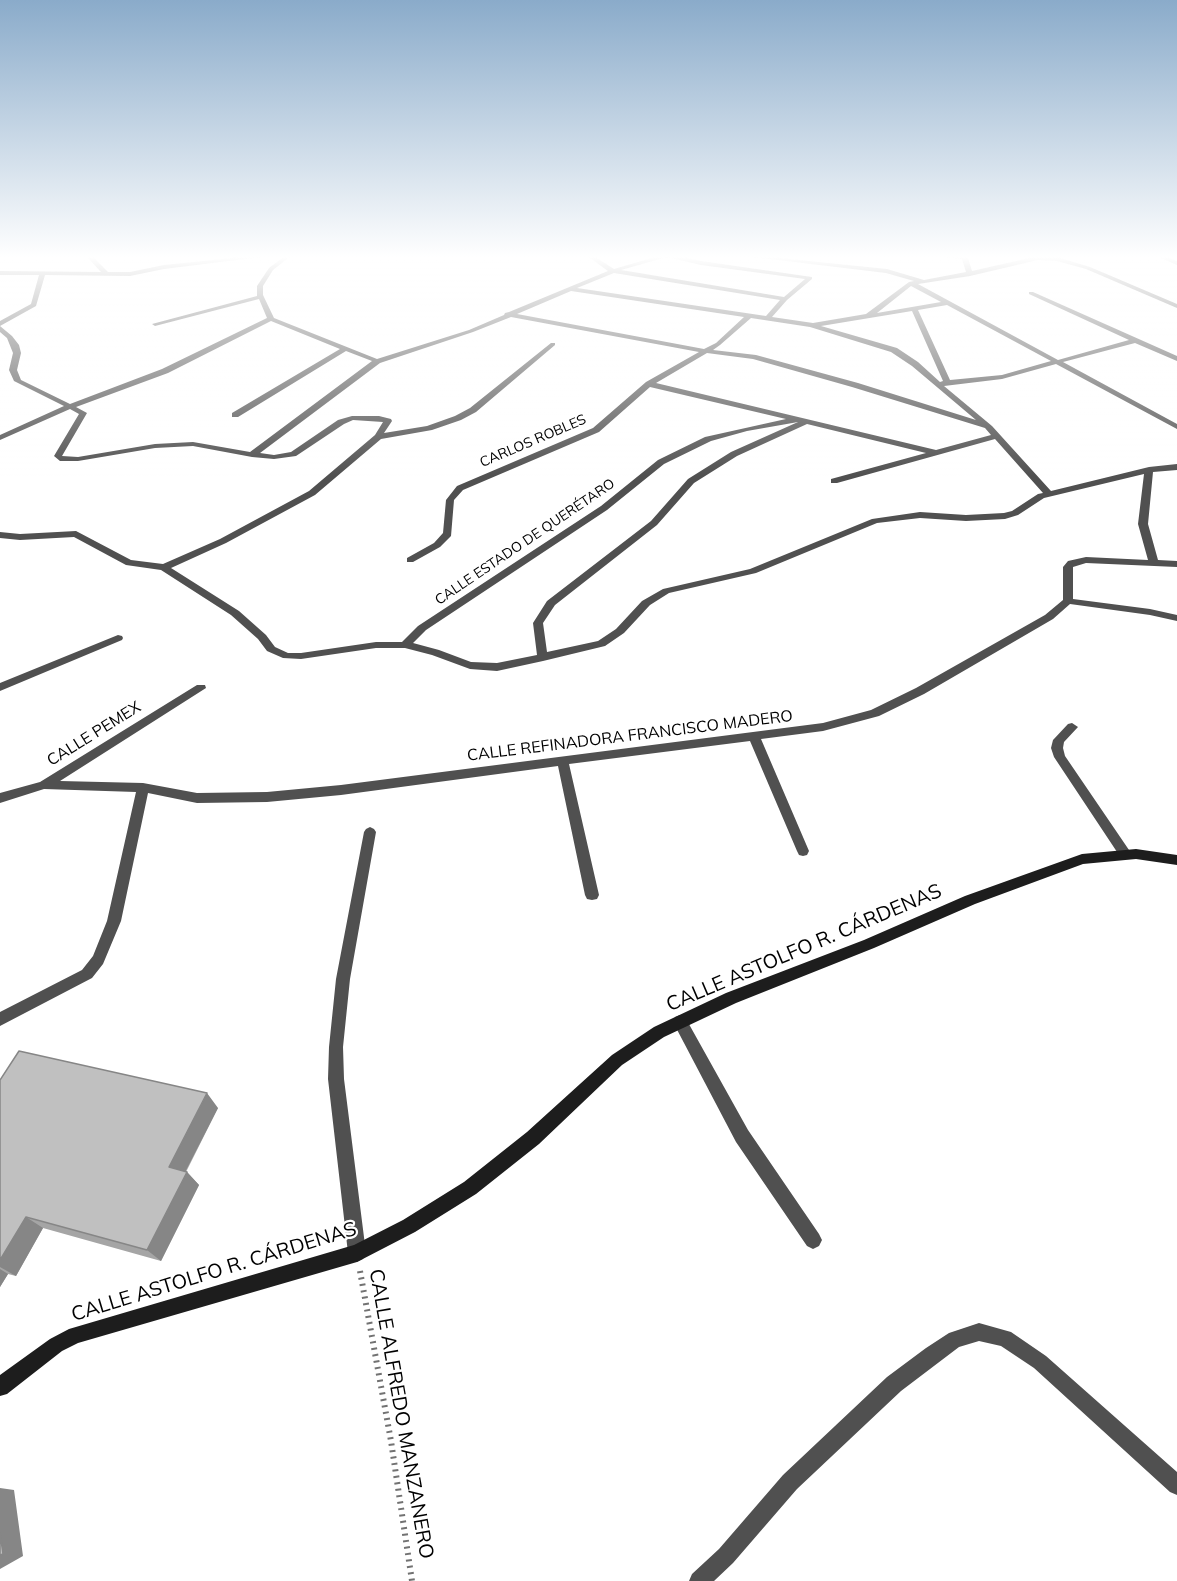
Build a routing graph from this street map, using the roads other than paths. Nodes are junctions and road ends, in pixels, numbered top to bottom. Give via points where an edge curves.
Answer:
1 (3, 329) edge
2 (251, 329) edge
3 (297, 329) edge
4 (476, 329) edge
5 (586, 329) edge
6 (735, 329) edge
7 (824, 329) edge
8 (923, 329) edge
9 (995, 329) edge
10 (1112, 329) edge
11 (1137, 340) junction
12 (553, 344) dead end
13 (347, 348) junction
14 (705, 351) junction
15 (1177, 359) edge
16 (377, 361) junction
17 (1058, 363) junction
18 (947, 383) junction
19 (649, 384) junction
20 (938, 384) junction
21 (71, 406) junction
22 (236, 415) dead end
23 (803, 420) junction
24 (1177, 427) edge
25 (989, 428) junction
26 (997, 436) junction
27 (378, 437) junction
28 (0, 438) edge
29 (937, 453) junction
30 (252, 455) junction
31 (1177, 467) edge
32 (1149, 470) junction
33 (834, 481) dead end
34 (1049, 494) junction
35 (0, 535) edge
36 (410, 560) dead end
37 (1154, 562) junction
38 (1177, 564) edge
39 (164, 567) junction
40 (1068, 602) junction
41 (1177, 618) edge
42 (118, 638) dead end
43 (405, 645) junction
44 (543, 658) junction
45 (0, 687) edge
46 (201, 688) dead end
47 (1072, 727) dead end
48 (754, 736) junction
49 (563, 762) junction
50 (44, 785) junction
51 (142, 788) junction
52 (0, 798) edge
53 (370, 832) dead end
54 (803, 851) dead end
55 (1125, 854) junction
56 (1177, 860) edge
57 (592, 895) dead end
58 (0, 1019) edge
59 (680, 1022) junction
60 (813, 1240) dead end
61 (357, 1252) junction
62 (0, 1387) edge
63 (1177, 1485) edge
64 (699, 1581) edge

1 - 21 street via 15,345 13,370 18,381
2 - 21 street via 165,371
3 - 13 street
4 - 16 street
5 - 14 street
6 - 14 street, CARLOS ROBLES
7 - 20 street via 894,350
8 - 18 street
9 - 17 street
10 - 11 street
11 - 15 street
11 - 17 street
12 - 27 street via 458,418 429,428
13 - 16 street
13 - 22 street
14 - 19 street, CARLOS ROBLES
14 - 25 street via 791,366
16 - 30 street
17 - 18 street via 1002,377
17 - 24 street
18 - 20 street
19 - 23 street
19 - 36 street, CARLOS ROBLES via 597,430 460,488 450,500 448,534
20 - 25 street
21 - 28 street
21 - 30 street via 83,413 60,451 60,459 193,444
23 - 29 street
23 - 43 street, CALLE ESTADO DE QUERÉTARO via 708,439 661,462 604,508 422,628
23 - 44 street via 734,454 691,481 654,523 551,603 538,622
25 - 26 street
26 - 29 street
26 - 34 street
27 - 30 street via 388,422 352,418 293,454
27 - 39 street via 312,493 223,541
29 - 33 street
31 - 32 street
32 - 34 street
32 - 37 street via 1143,524
34 - 44 street via 1005,516 920,515 875,521 753,570 666,591 646,603 610,639 592,648
35 - 39 street via 76,534 129,563
37 - 38 street
37 - 40 street via 1071,563
39 - 43 street via 235,613 280,654 301,656 376,645
40 - 41 street
40 - 48 street, CALLE REFINADORA FRANCISCO MADERO via 921,691 875,713 823,727
42 - 45 street
43 - 44 street via 481,667
46 - 50 street, CALLE PEMEX
47 - 55 street via 1059,740 1060,757
48 - 49 street, CALLE REFINADORA FRANCISCO MADERO
48 - 54 street
49 - 51 street, CALLE REFINADORA FRANCISCO MADERO via 267,797 197,798
49 - 57 street
50 - 51 street, CALLE REFINADORA FRANCISCO MADERO
50 - 52 street, CALLE PEMEX
51 - 58 street via 114,921 98,960 87,974
53 - 61 street via 343,979 336,1047 336,1079
55 - 56 street, CALLE ASTOLFO R. CÁRDENAS
55 - 59 street, CALLE ASTOLFO R. CÁRDENAS via 1082,859 1057,867
59 - 60 street via 742,1136
59 - 61 street, CALLE ASTOLFO R. CÁRDENAS via 617,1060 533,1138 470,1188 409,1226
61 - 62 street, CALLE ASTOLFO R. CÁRDENAS via 75,1335
63 - 64 street via 1040,1362 1005,1338 980,1332 955,1339 894,1384 790,1482

